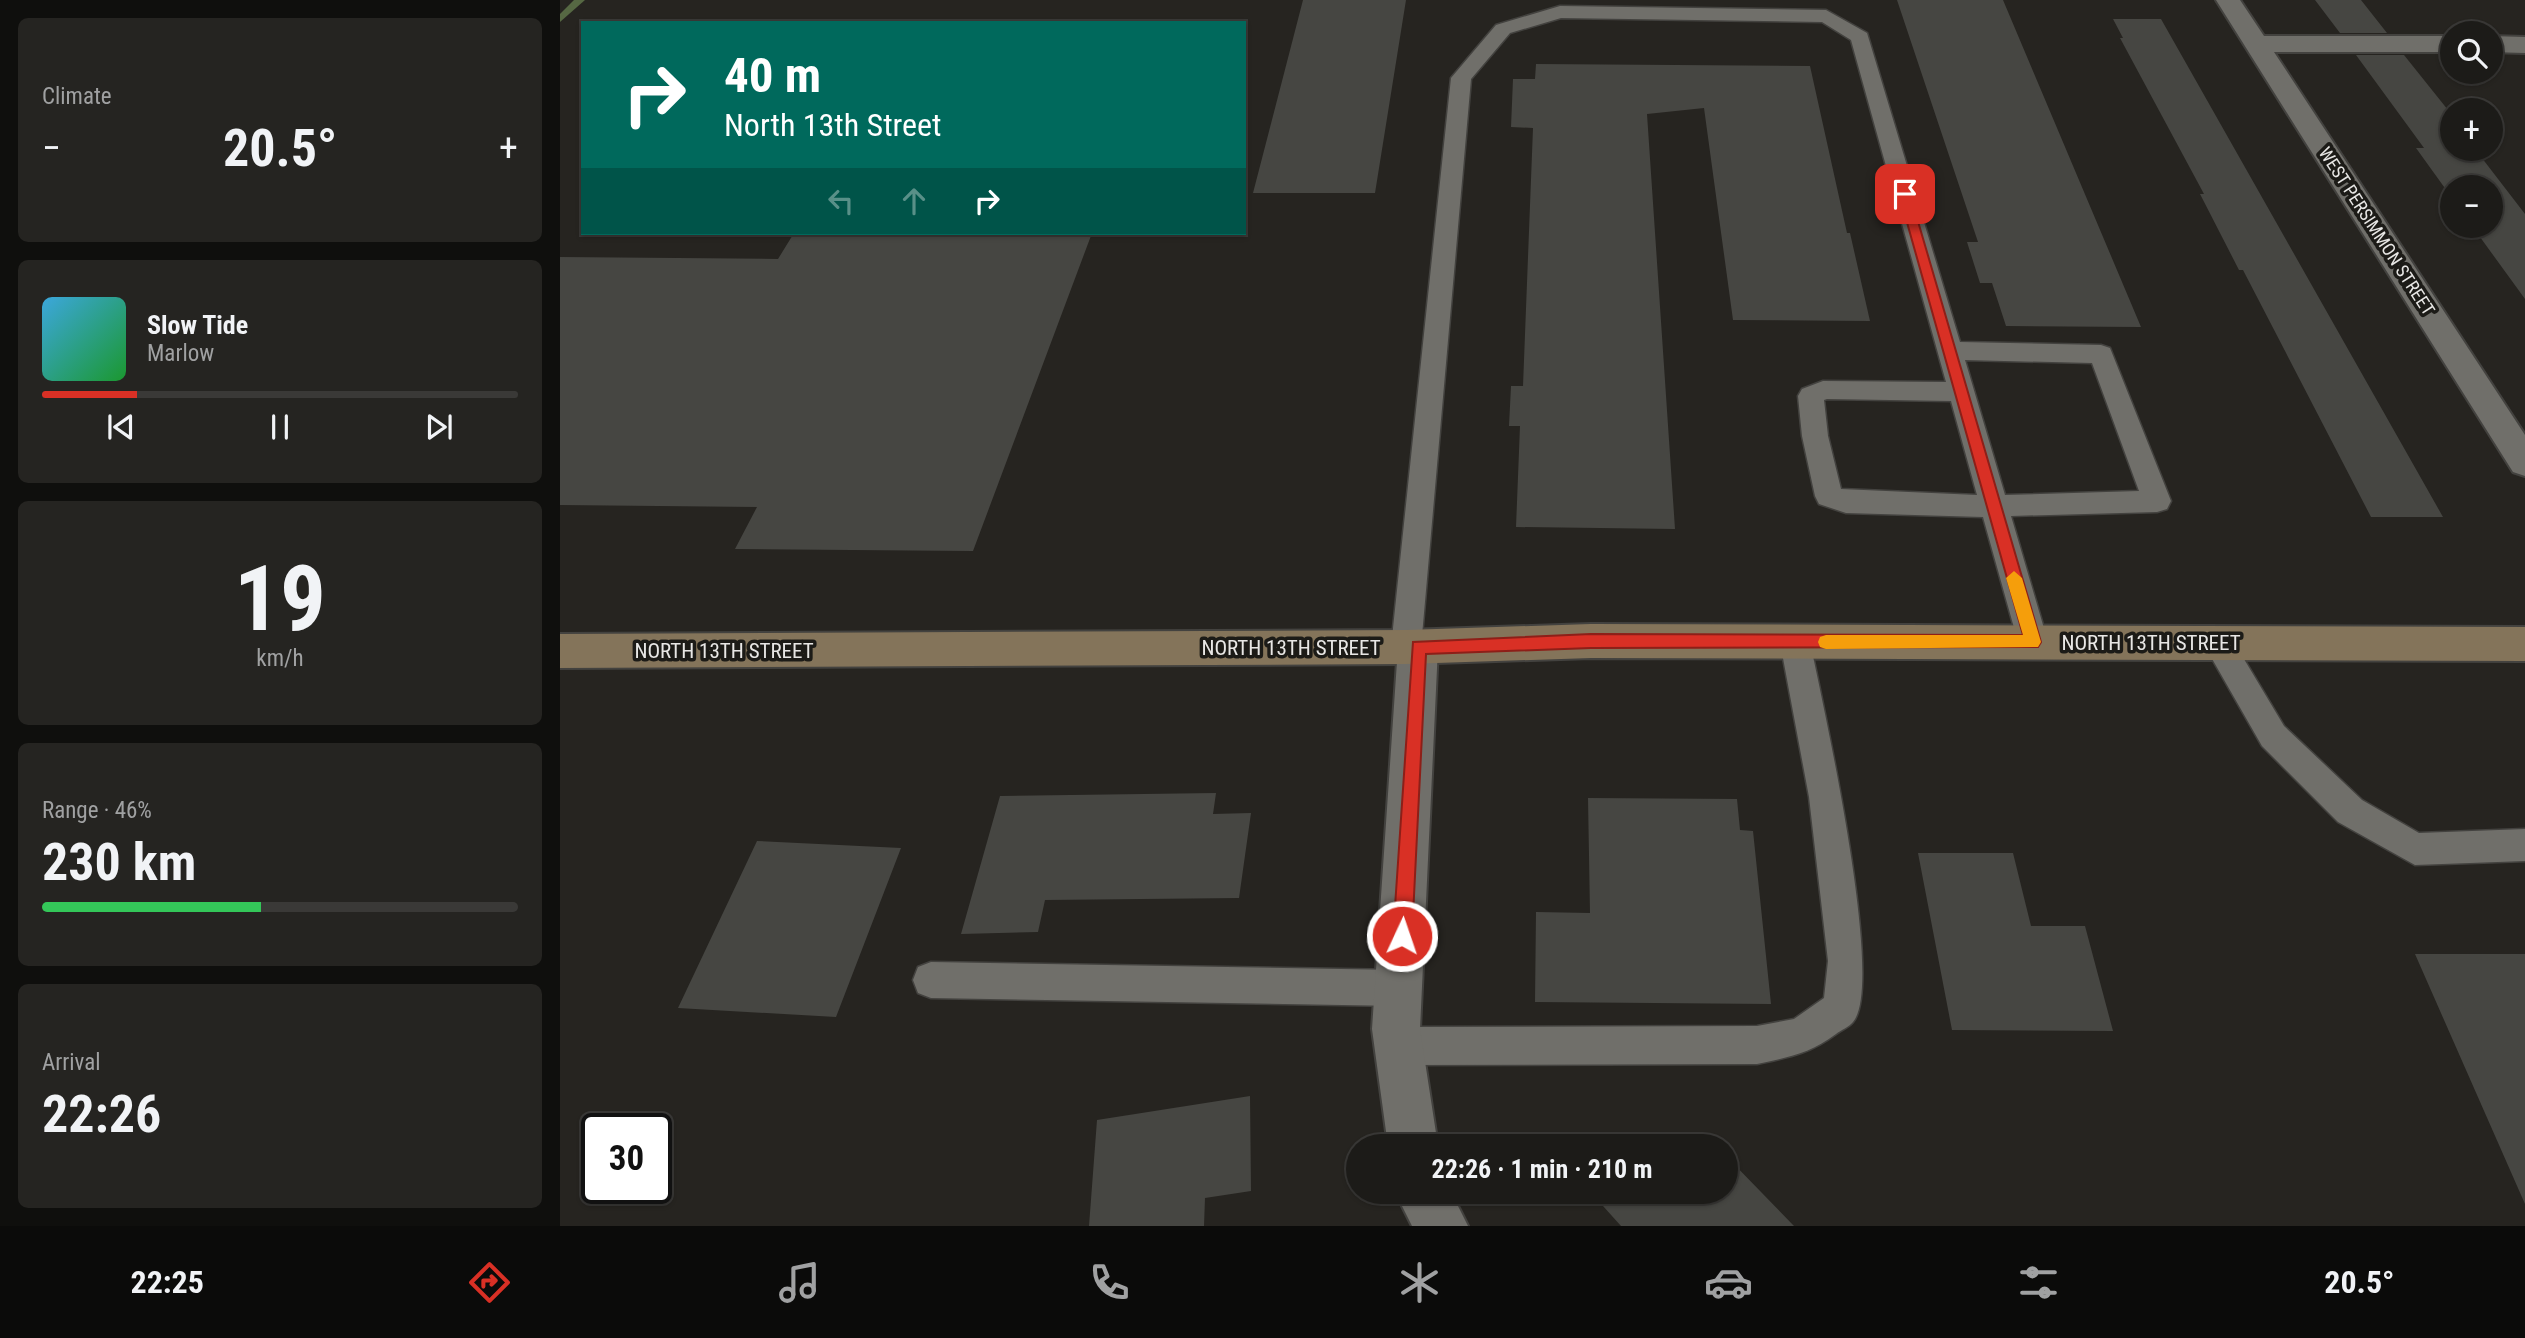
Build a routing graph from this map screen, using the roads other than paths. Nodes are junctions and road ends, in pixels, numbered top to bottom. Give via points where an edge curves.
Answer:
1 (2228, 0) edge
2 (2256, 44) junction
3 (2440, 44) edge
4 (2503, 44) edge
5 (2525, 45) edge
6 (1949, 351) junction
7 (1961, 392) junction
8 (2525, 463) edge
9 (1993, 506) junction
10 (1795, 642) junction
11 (2033, 642) junction
12 (2218, 643) junction
13 (2525, 643) edge
14 (1412, 647) junction
15 (560, 651) edge
16 (2525, 845) edge
17 (931, 979) dead end
18 (1399, 988) junction
19 (1398, 1046) junction
20 (1411, 1134) edge
21 (1428, 1204) edge
22 (1442, 1226) edge

1 - 2 street, WEST PERSIMMON STREET
2 - 3 street
2 - 8 street, WEST PERSIMMON STREET
4 - 5 street
6 - 7 lane
6 - 9 lane via 2101,354 2157,501
6 - 14 lane via 1860,37 1826,16 1560,12 1503,29 1461,78
7 - 9 lane
7 - 9 lane via 1823,390 1811,396 1829,496 1846,502
9 - 11 lane
10 - 11 main road, NORTH 13TH STREET
10 - 14 main road, NORTH 13TH STREET via 1591,641
10 - 19 lane via 1826,797 1846,961 1841,1008 1802,1036 1757,1045
11 - 12 main road, NORTH 13TH STREET
12 - 13 main road, NORTH 13TH STREET
12 - 16 lane via 2273,736 2350,811 2415,849
14 - 15 main road, NORTH 13TH STREET
14 - 18 street
17 - 18 lane
18 - 19 street
19 - 20 street
21 - 22 street

